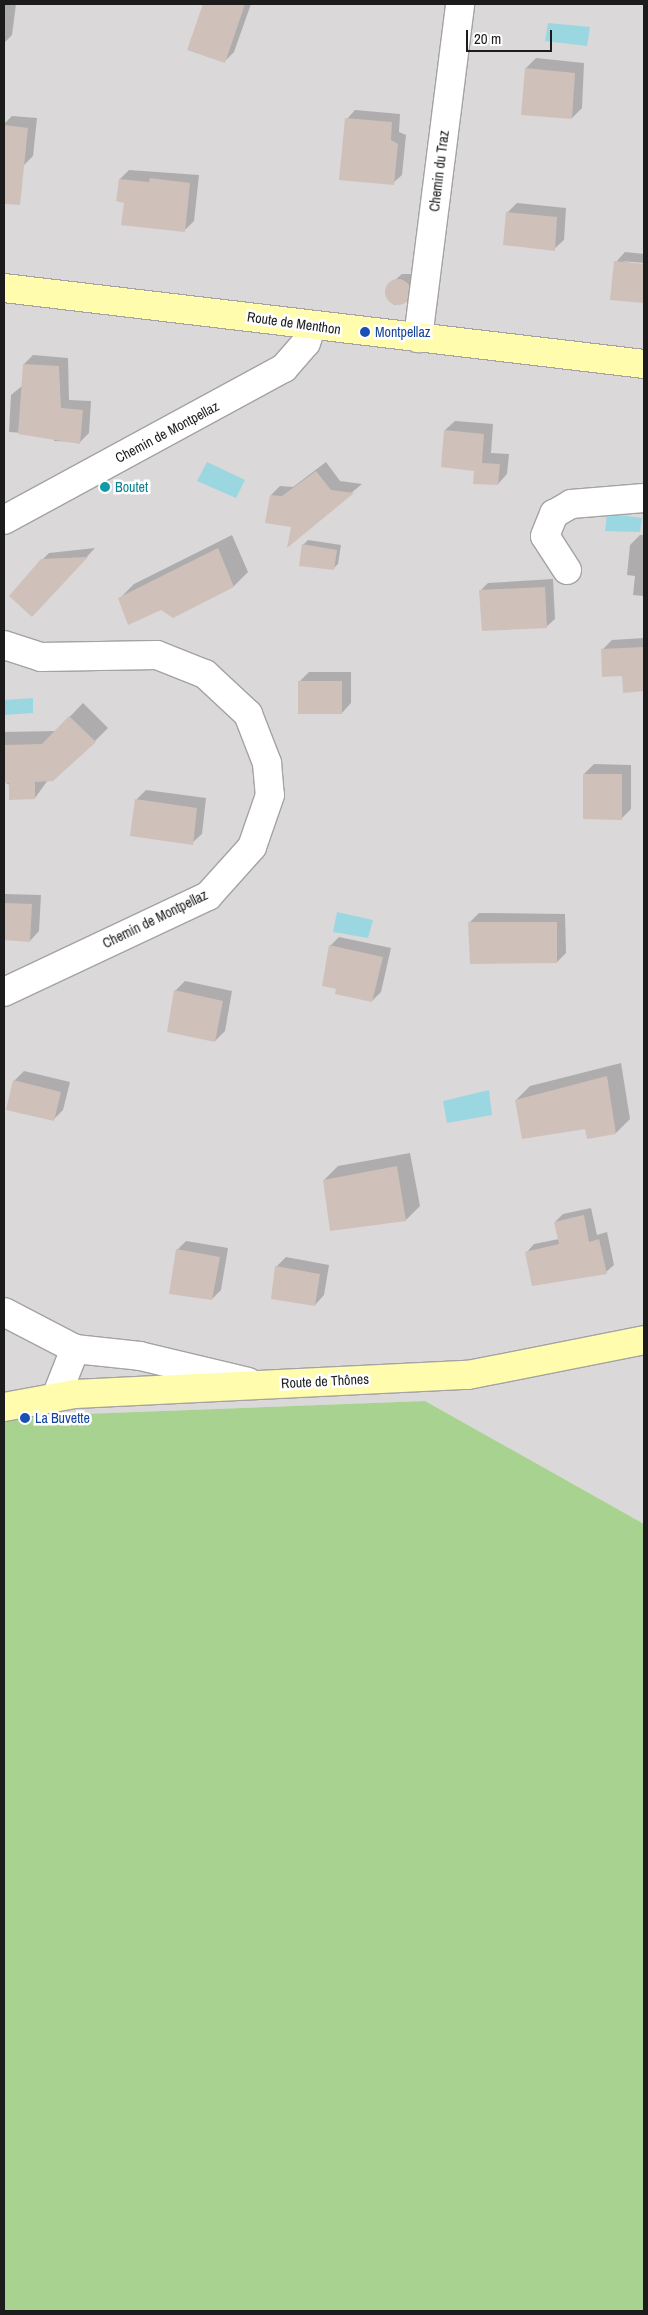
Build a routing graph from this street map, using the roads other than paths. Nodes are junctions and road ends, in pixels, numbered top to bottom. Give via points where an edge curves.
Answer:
1 (460, 4) edge
2 (4, 288) edge
3 (312, 325) junction
4 (418, 338) junction
5 (644, 364) edge
6 (644, 498) edge
7 (4, 520) edge
8 (567, 570) dead end
9 (4, 644) edge
10 (4, 992) edge
11 (4, 1312) edge
12 (644, 1340) edge
13 (75, 1349) junction
14 (257, 1384) junction
15 (56, 1397) junction
16 (4, 1407) edge

1 - 4 street, Chemin du Traz
2 - 3 main road, Route de Menthon
3 - 4 main road, Route de Menthon
3 - 7 street, Chemin de Montpellaz via 306,343 284,368
4 - 5 main road, Route de Menthon
6 - 8 street via 571,504 554,514 545,536
9 - 10 street, Chemin de Montpellaz via 41,657 157,655 205,674 248,714 267,763 270,795 252,847 208,896
11 - 13 street
12 - 14 main road, Route de Thônes via 468,1374
13 - 14 street via 140,1356
13 - 15 street
14 - 15 main road, Route de Thônes
15 - 16 main road, Route de Thônes

